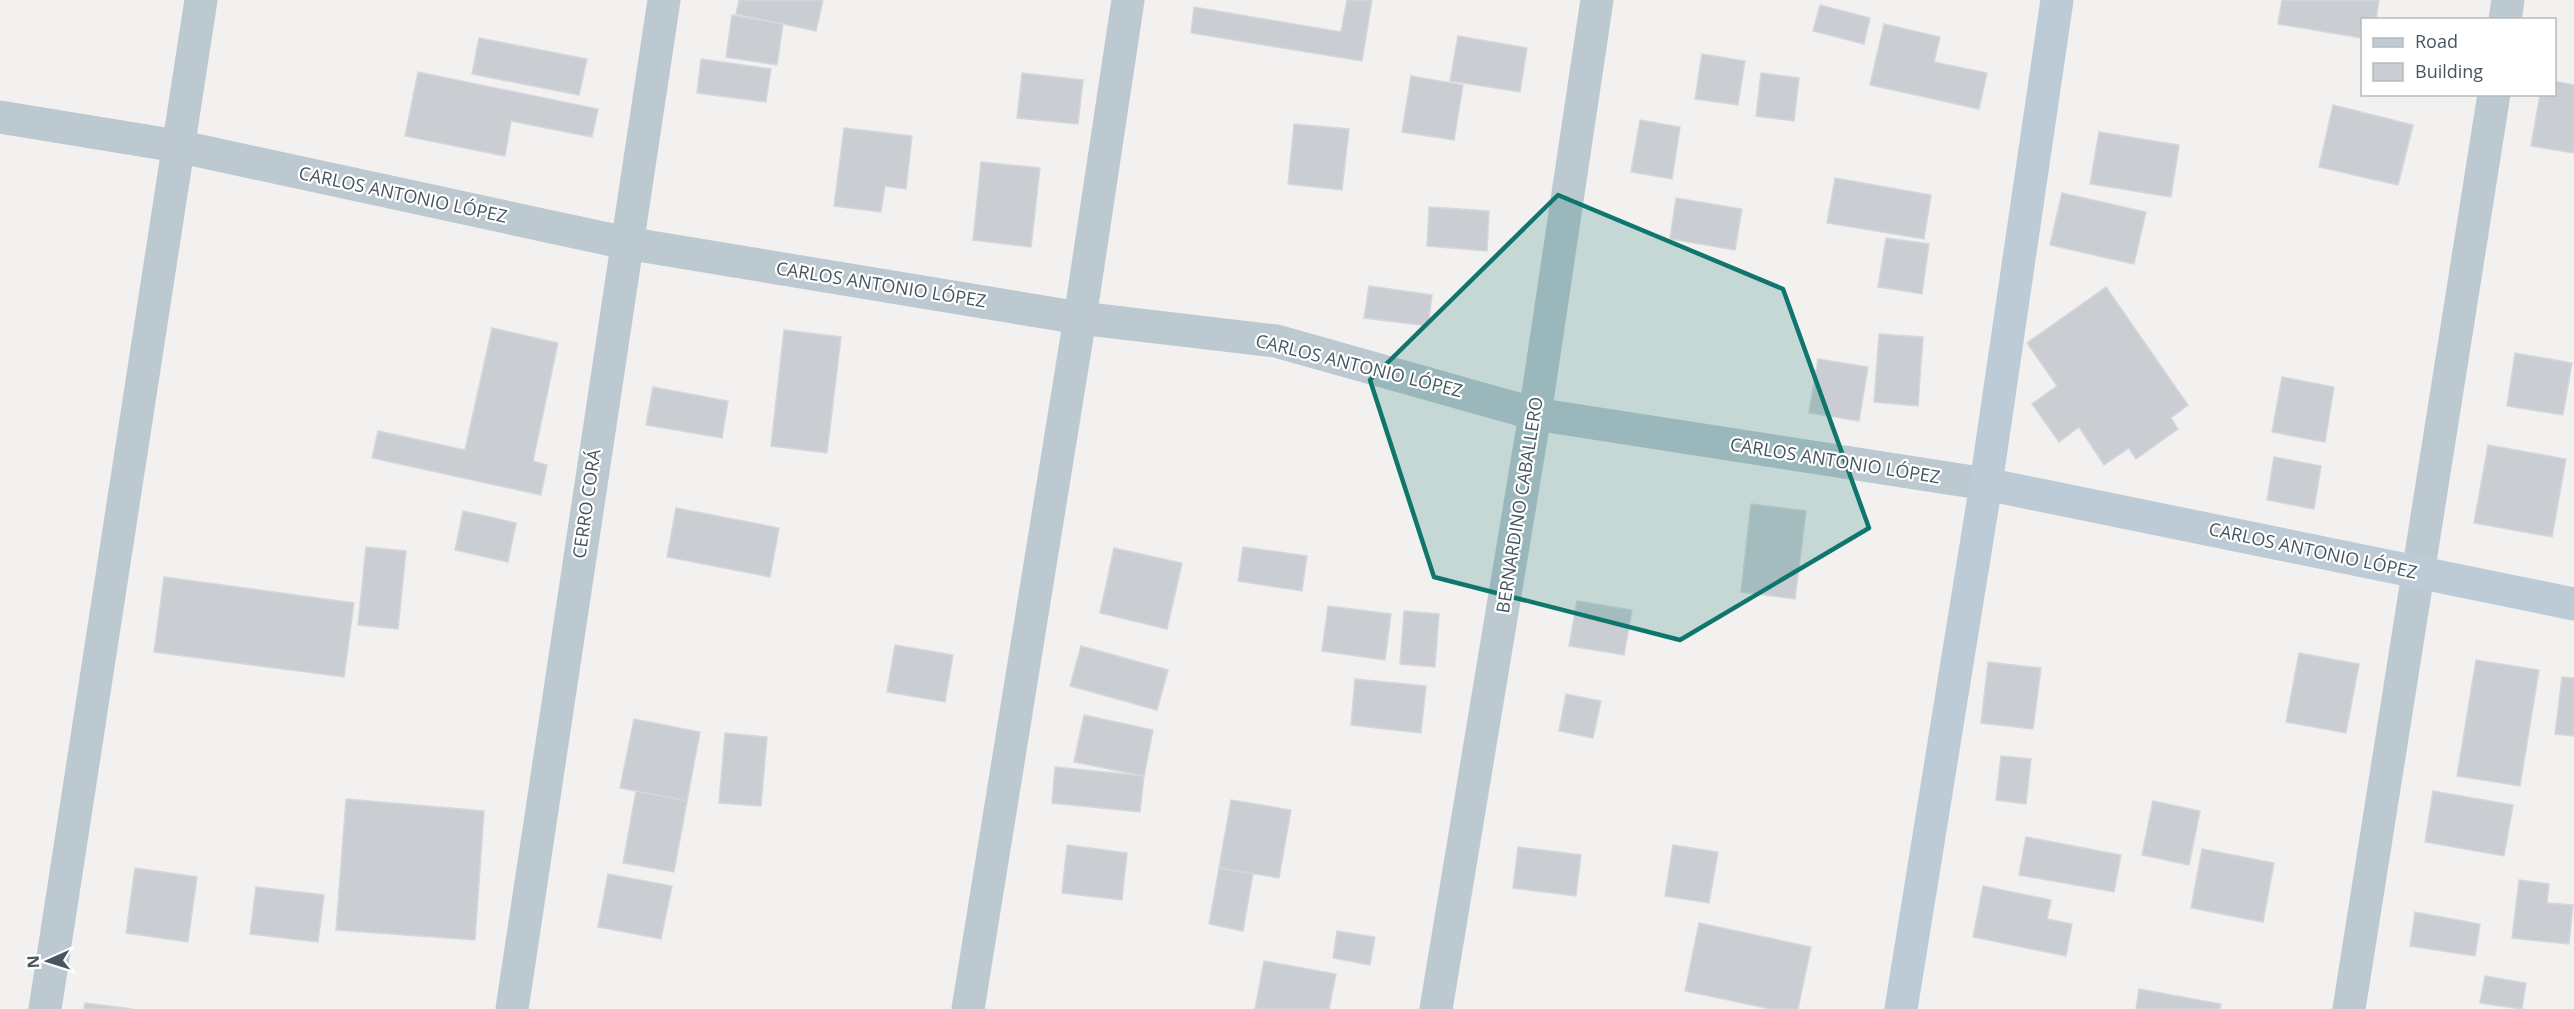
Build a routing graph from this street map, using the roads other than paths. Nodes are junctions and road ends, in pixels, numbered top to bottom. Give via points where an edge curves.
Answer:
1 (201, 0) edge
2 (664, 0) edge
3 (1128, 0) edge
4 (1597, 0) edge
5 (2057, 0) edge
6 (2508, 0) edge
7 (2505, 18) edge
8 (2494, 96) edge
9 (0, 117) edge
10 (177, 146) junction
11 (626, 243) junction
12 (1080, 318) junction
13 (1535, 414) junction
14 (1986, 484) junction
15 (2420, 573) junction
16 (2574, 604) edge
17 (45, 1009) edge
18 (512, 1009) edge
19 (969, 1009) edge
20 (1436, 1009) edge
21 (1901, 1009) edge
22 (2349, 1009) edge

1 - 10 street
2 - 11 street, CERRO CORÁ
3 - 12 street
4 - 13 street, BERNARDINO CABALLERO
5 - 14 street
6 - 7 street
8 - 15 street
9 - 10 street, CARLOS ANTONIO LÓPEZ
10 - 11 street, CARLOS ANTONIO LÓPEZ
10 - 17 street
11 - 12 street, CARLOS ANTONIO LÓPEZ
11 - 18 street, CERRO CORÁ
12 - 13 street, CARLOS ANTONIO LÓPEZ via 1276,341
12 - 19 street
13 - 14 street, CARLOS ANTONIO LÓPEZ
13 - 20 street, BERNARDINO CABALLERO
14 - 15 street, CARLOS ANTONIO LÓPEZ
14 - 21 street
15 - 16 street, CARLOS ANTONIO LÓPEZ
15 - 22 street

